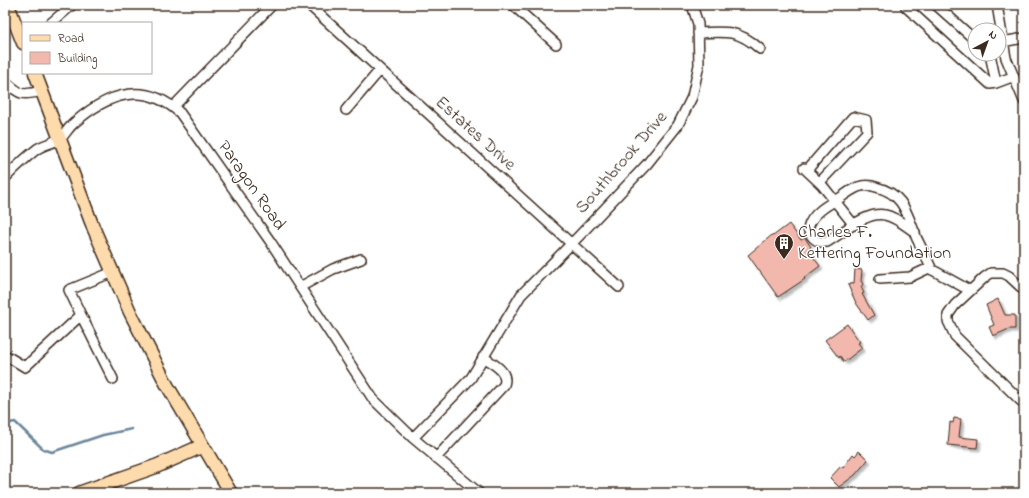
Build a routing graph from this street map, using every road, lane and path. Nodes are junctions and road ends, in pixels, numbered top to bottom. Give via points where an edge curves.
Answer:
1 (8, 5) edge
2 (72, 5) edge
3 (272, 5) edge
4 (309, 5) edge
5 (513, 5) edge
6 (692, 5) edge
7 (908, 5) edge
8 (936, 5) edge
9 (997, 5) edge
10 (53, 22) edge
11 (999, 22) edge
12 (698, 33) junction
13 (967, 33) edge
14 (1024, 38) edge
15 (22, 40) edge
16 (1007, 41) edge
17 (556, 44) dead end
18 (760, 49) dead end
19 (1007, 60) edge
20 (992, 62) edge
21 (380, 70) junction
22 (35, 74) edge
23 (1012, 77) junction
24 (5, 81) edge
25 (996, 83) junction
26 (42, 91) junction
27 (1024, 101) edge
28 (173, 107) junction
29 (346, 110) dead end
30 (61, 138) junction
31 (5, 178) edge
32 (820, 182) junction
33 (834, 202) junction
34 (854, 226) junction
35 (915, 232) junction
36 (572, 243) junction
37 (361, 259) dead end
38 (932, 270) junction
39 (113, 272) junction
40 (880, 279) dead end
41 (300, 287) junction
42 (619, 287) dead end
43 (969, 290) junction
44 (1024, 290) edge
45 (81, 315) junction
46 (5, 355) edge
47 (483, 357) junction
48 (113, 379) dead end
49 (1024, 404) edge
50 (413, 438) junction
51 (202, 446) junction
52 (436, 458) junction
53 (80, 493) edge
54 (231, 493) edge
55 (478, 493) edge

1 - 15 main road
2 - 10 street
3 - 28 street
4 - 21 street, Estates Drive
5 - 17 street
6 - 12 street, Southbrook Drive
7 - 25 street via 906,7 990,84
8 - 13 street
9 - 11 street
12 - 18 street via 731,32 749,40
12 - 36 street, Southbrook Drive via 699,65 696,83 678,125
14 - 16 street
19 - 23 street
20 - 25 street
21 - 29 street
21 - 36 street, Estates Drive
22 - 26 main road
23 - 25 street
23 - 27 street
24 - 26 street via 26,95
26 - 30 main road
28 - 30 street, Paragon Road via 143,93 125,94 104,102 81,118
28 - 41 street, Paragon Road via 180,113
30 - 31 street, Paragon Road via 37,150
30 - 39 main road via 93,227
32 - 32 street via 805,169 853,118 866,120 867,132
32 - 33 street
33 - 34 street
33 - 34 street via 809,222 808,229 815,241 827,242
33 - 35 street via 859,186 885,189 892,192 903,204
34 - 35 street via 867,217 884,214
35 - 38 street
36 - 42 street, Estates Drive
36 - 47 street, Southbrook Drive via 521,295
37 - 41 street via 333,269
38 - 40 street via 924,270 910,277
38 - 43 street
39 - 45 street via 69,290
39 - 51 main road via 167,385
41 - 50 street, Paragon Road via 363,387
43 - 44 street via 985,277 997,272 1009,276
43 - 49 street via 951,310 948,321 950,328
45 - 46 street via 25,367
45 - 48 street
47 - 50 street, Southbrook Drive via 460,391
47 - 52 street via 504,374 504,385
50 - 52 street, Paragon Road
51 - 53 highway via 157,466
51 - 54 main road
52 - 55 street, Paragon Road

